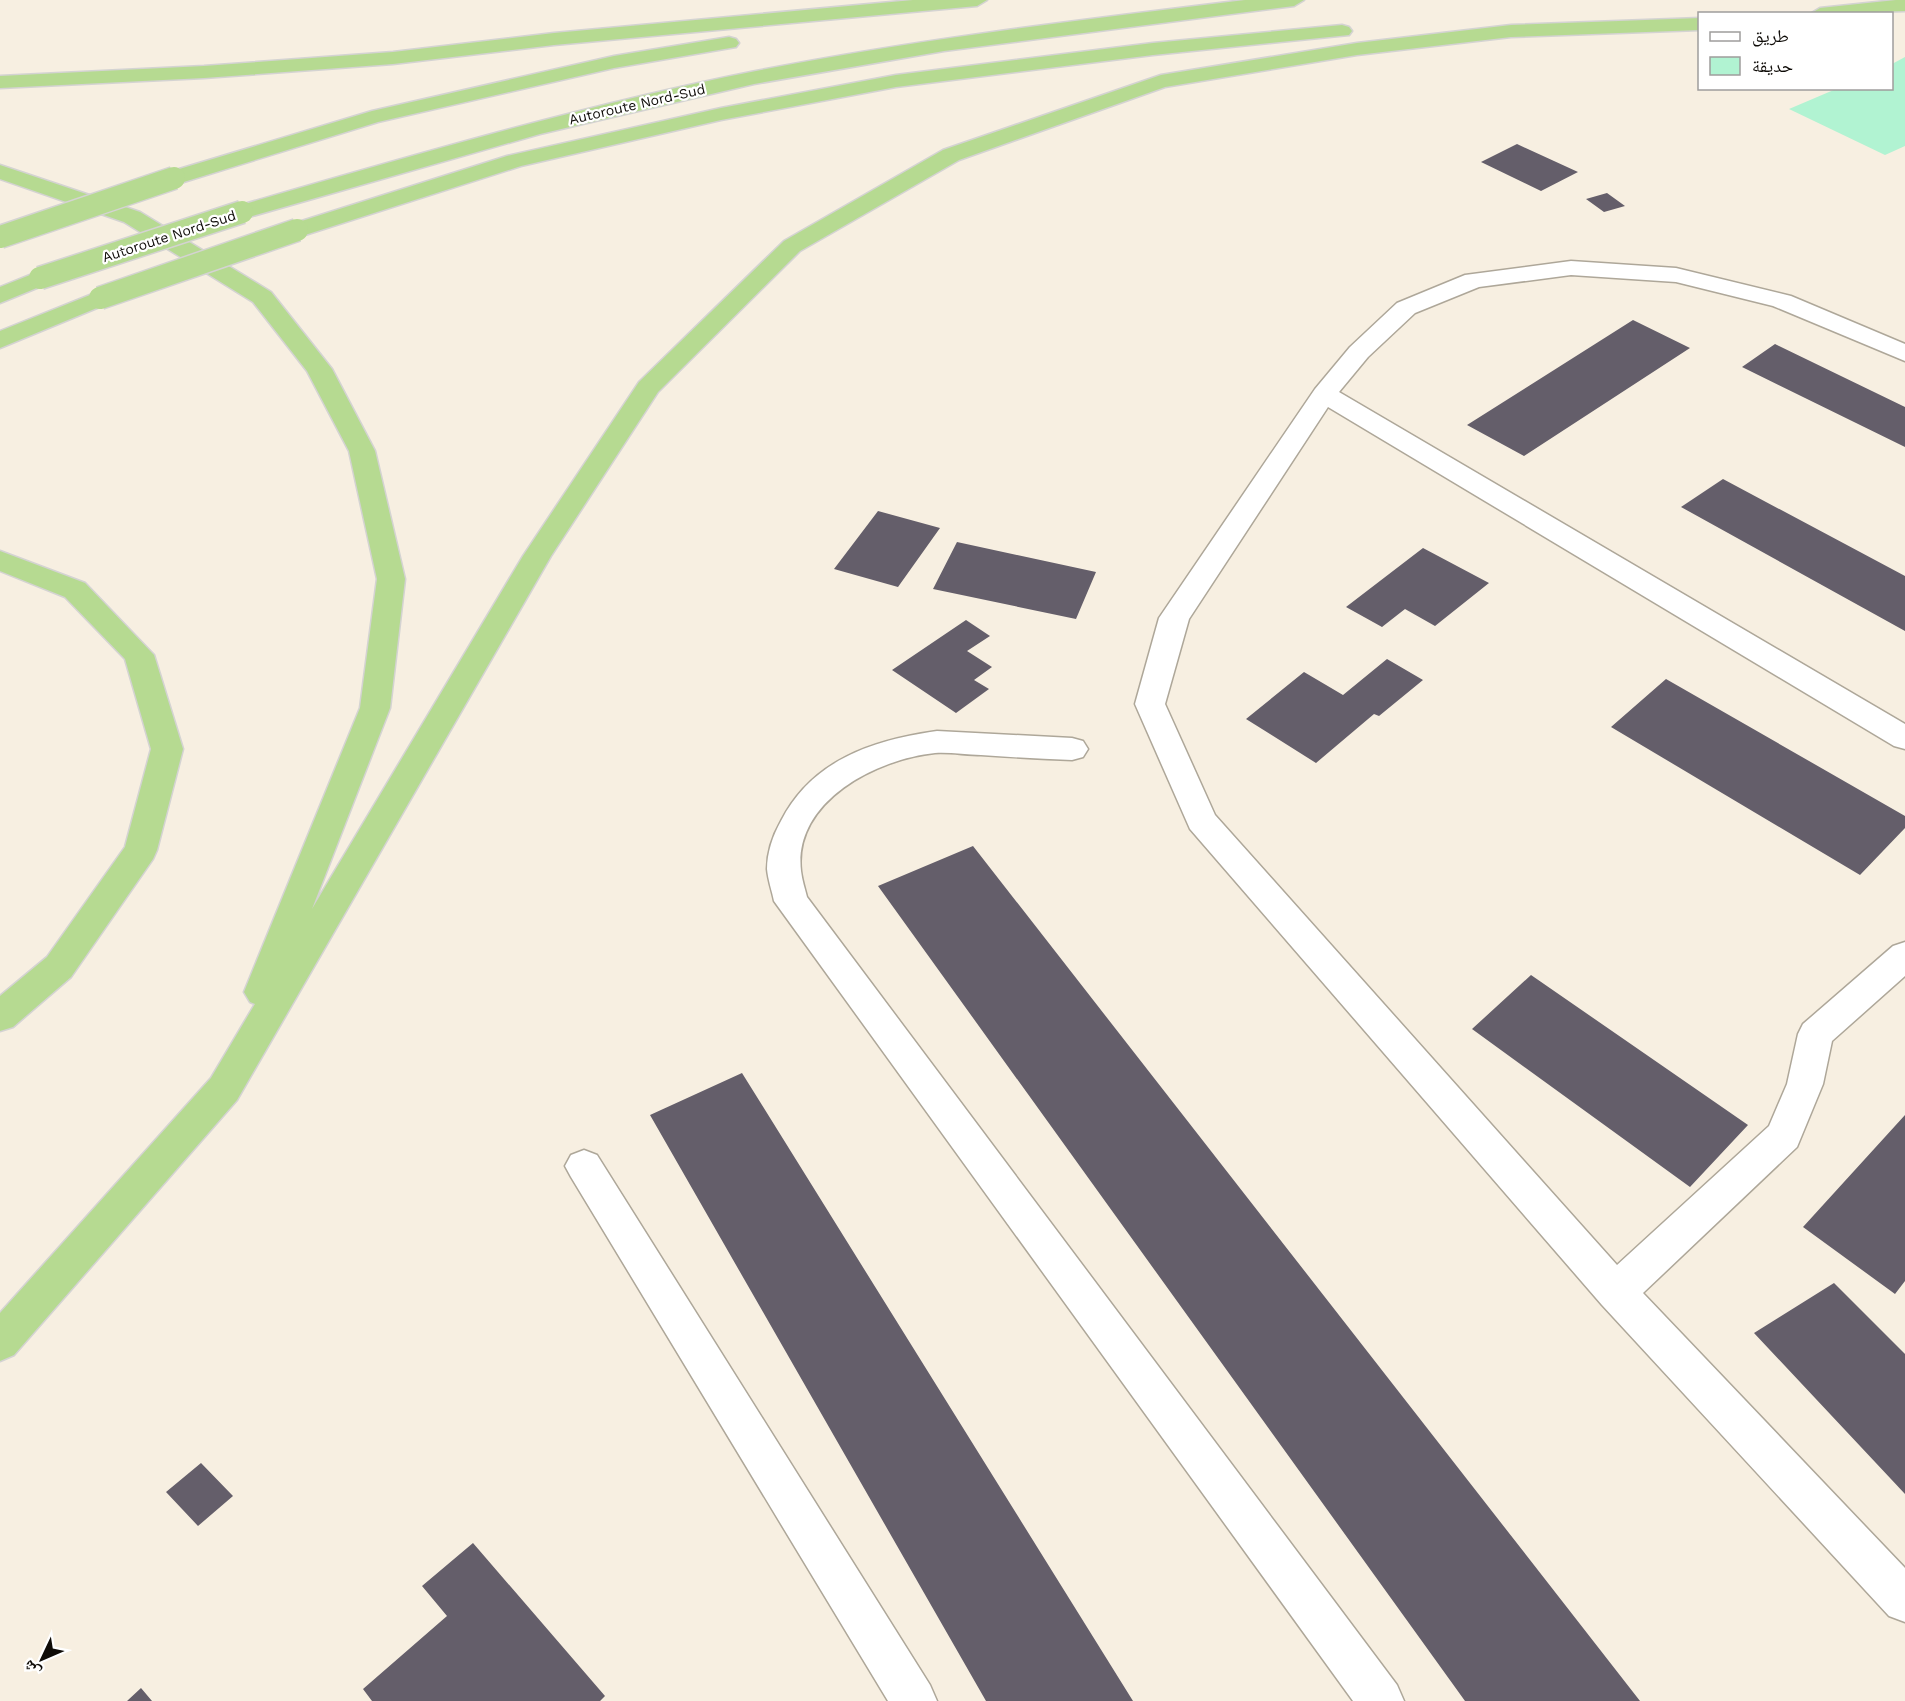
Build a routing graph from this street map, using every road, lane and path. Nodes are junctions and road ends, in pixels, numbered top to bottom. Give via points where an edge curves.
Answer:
1 (977, 0) edge
2 (985, 0) edge
3 (1294, 0) edge
4 (1905, 4) edge
5 (1837, 12) edge
6 (1698, 24) edge
7 (1698, 24) edge
8 (0, 82) edge
9 (0, 172) edge
10 (0, 237) edge
11 (0, 296) edge
12 (0, 340) edge
13 (1905, 353) edge
14 (1324, 394) junction
15 (0, 560) edge
16 (1905, 738) edge
17 (1072, 748) dead end
18 (1905, 956) edge
19 (0, 1017) edge
20 (224, 1089) junction
21 (584, 1166) dead end
22 (1616, 1292) junction
23 (0, 1342) edge
24 (1905, 1600) edge
25 (914, 1701) edge
26 (1381, 1701) edge

1 - 8 highway via 393,58
2 - 10 highway, bridge via 614,62 372,117
3 - 11 highway, Autoroute Nord-Sud, bridge via 1069,27 816,66 632,104 473,144 242,212 40,278
4 - 5 highway
6 - 12 highway, bridge via 1365,29 1153,49 896,81 722,114 515,161 100,298
7 - 20 highway via 1511,31 1358,49 1161,81 951,155 792,246 648,387 537,556
9 - 20 highway via 132,217 262,297 319,369 362,450 391,579 375,708
13 - 14 street via 1782,301 1676,275 1571,268 1474,280 1406,308 1359,352
14 - 16 street
14 - 22 street via 1174,618 1150,704 1202,821
15 - 19 highway via 75,590 139,655 167,749 141,850 59,966
17 - 26 street via 937,742 896,748 860,762 828,782 804,807 789,837 784,869 791,901
18 - 22 street via 1816,1034 1805,1084 1785,1136
20 - 23 highway
21 - 25 street
22 - 24 street

